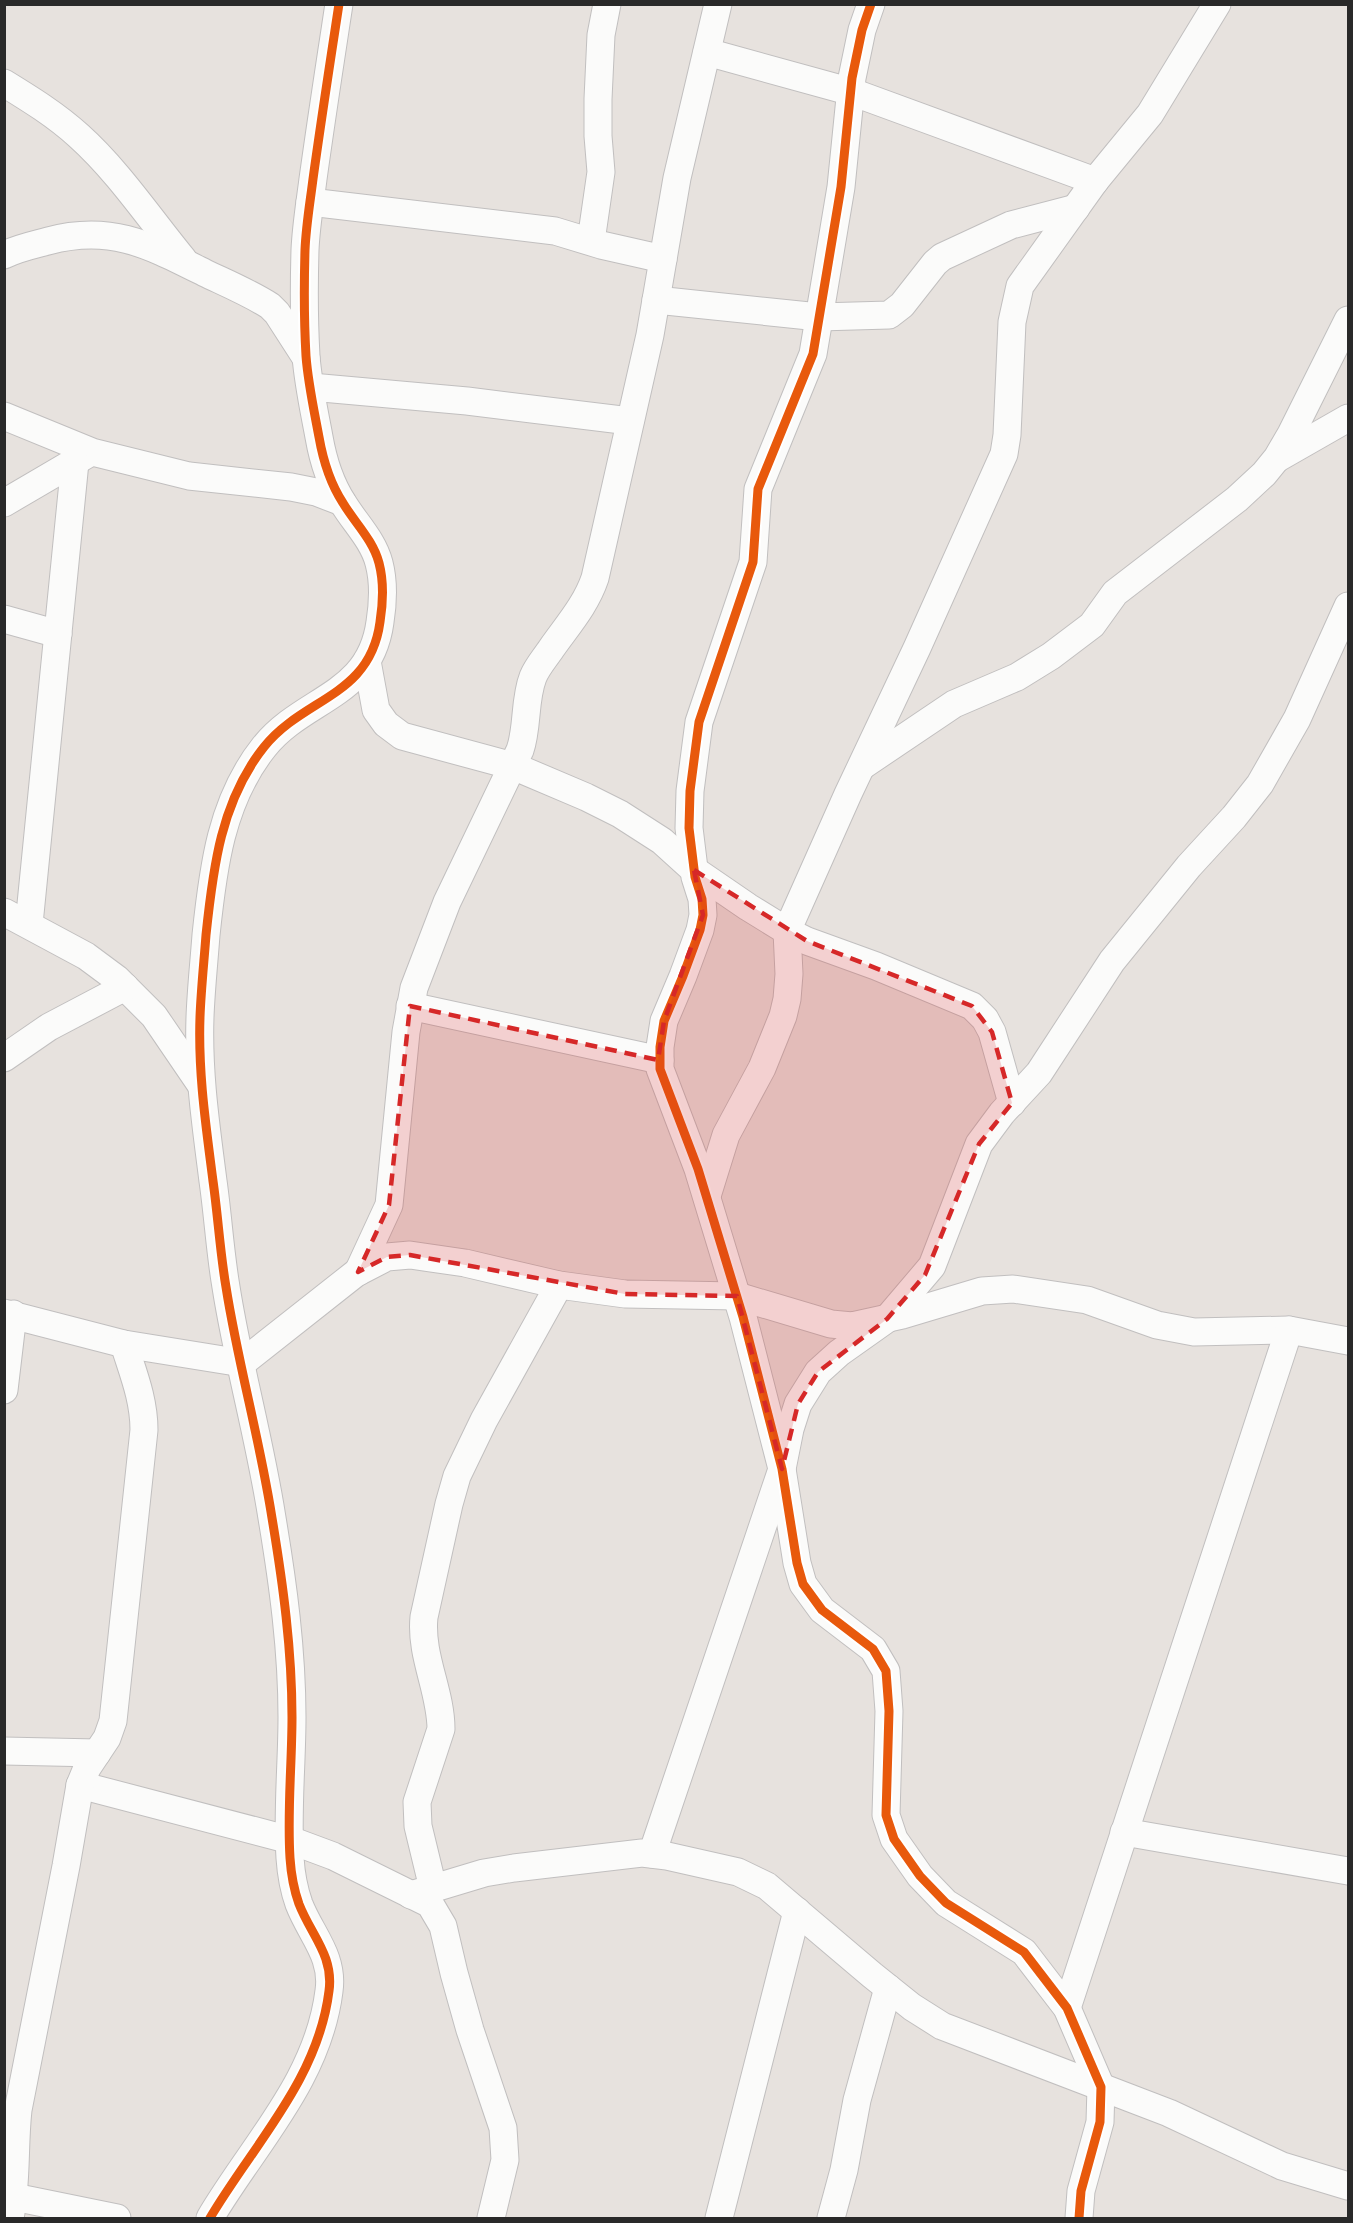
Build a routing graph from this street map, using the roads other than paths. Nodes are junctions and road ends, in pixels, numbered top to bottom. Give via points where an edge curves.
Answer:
1 (339, 4) edge
2 (607, 4) edge
3 (718, 4) edge
4 (871, 4) edge
5 (1217, 4) edge
6 (707, 51) junction
7 (4, 83) edge
8 (852, 92) junction
9 (1095, 181) junction
10 (310, 202) junction
11 (1076, 208) junction
12 (591, 241) junction
13 (4, 255) edge
14 (663, 259) junction
15 (188, 265) junction
16 (656, 300) junction
17 (819, 317) junction
18 (1348, 320) edge
19 (306, 358) junction
20 (311, 387) junction
21 (4, 416) edge
22 (1348, 418) edge
23 (630, 421) junction
24 (84, 457) junction
25 (1277, 458) junction
26 (342, 502) junction
27 (4, 503) edge
28 (1348, 606) edge
29 (4, 619) edge
30 (58, 634) junction
31 (367, 662) junction
32 (513, 766) junction
33 (861, 766) junction
34 (694, 870) junction
35 (4, 912) edge
36 (29, 924) junction
37 (787, 931) junction
38 (125, 987) junction
39 (410, 1006) junction
40 (4, 1058) edge
41 (660, 1060) junction
42 (201, 1086) junction
43 (1012, 1103) junction
44 (707, 1196) junction
45 (358, 1272) junction
46 (559, 1285) junction
47 (737, 1296) junction
48 (9, 1313) edge
49 (887, 1319) junction
50 (1289, 1330) junction
51 (1348, 1341) edge
52 (124, 1344) junction
53 (242, 1363) junction
54 (4, 1390) edge
55 (782, 1469) junction
56 (4, 1751) edge
57 (97, 1753) junction
58 (81, 1785) junction
59 (1124, 1832) junction
60 (290, 1840) junction
61 (652, 1854) junction
62 (1348, 1871) edge
63 (422, 1892) junction
64 (797, 1911) junction
65 (888, 1988) junction
66 (1067, 2008) junction
67 (16, 2056) edge
68 (1101, 2086) junction
69 (1348, 2186) edge
70 (10, 2203) edge
71 (117, 2218) edge
72 (210, 2218) edge
73 (491, 2218) edge
74 (719, 2218) edge
75 (831, 2218) edge
76 (1079, 2218) edge

1 - 10 street
2 - 12 street via 598,99 601,172
3 - 6 street
4 - 8 street via 862,30
5 - 9 street via 1150,114
6 - 8 street
6 - 14 street via 677,178
7 - 15 street via 80,136
8 - 9 street
8 - 17 street
9 - 11 street
10 - 12 street via 555,231
10 - 19 street via 305,244
11 - 17 street via 1011,225 942,257 889,315
11 - 33 street via 1020,286 1012,322 1004,454
12 - 14 street
13 - 15 street via 69,235 97,234 131,239
14 - 16 street
15 - 19 street via 270,306
16 - 17 street
16 - 23 street
17 - 34 street via 813,354 758,489 753,562 699,722 690,791
18 - 25 street
19 - 20 street
20 - 23 street
20 - 26 street via 326,465
21 - 24 street
22 - 25 street
23 - 32 street via 591,591 533,676 525,737
24 - 26 street via 189,476 299,489
24 - 27 street
24 - 30 street
25 - 33 street via 1237,499 1114,593 1092,625 1067,644 1017,677 954,704
26 - 31 street via 379,561 380,622
28 - 43 street via 1297,719 1260,784 1112,961 1039,1073
29 - 30 street
30 - 36 street
31 - 32 street via 376,710 402,736
31 - 42 street via 341,690 292,719 268,742 226,814 203,966
32 - 34 street via 620,814 662,841
32 - 39 street via 447,902
33 - 37 street
34 - 37 street
34 - 41 street via 703,915 664,1021
35 - 36 street
36 - 38 street via 86,956
37 - 43 street via 972,1006 992,1032
37 - 44 street via 789,974 783,1016 762,1068 726,1135
38 - 40 street via 49,1028
38 - 42 street via 154,1016
39 - 41 street
39 - 45 street via 389,1205
41 - 44 street
42 - 53 street via 226,1287
43 - 49 street via 979,1144 932,1266
44 - 47 street
45 - 46 street via 387,1257 410,1255 465,1263
45 - 53 street
46 - 47 street via 625,1294
46 - 63 street via 484,1420 457,1476 449,1504 422,1634 441,1717 441,1729 417,1802
47 - 49 street via 831,1324 862,1325
47 - 55 street
48 - 52 street
48 - 54 street
49 - 50 street via 982,1292 1013,1289 1087,1300 1157,1325 1194,1332
49 - 55 street via 818,1372 798,1404
50 - 51 street
50 - 59 street
52 - 53 street
52 - 57 street via 141,1395 144,1430 113,1721
53 - 60 street via 271,1513 290,1651
55 - 61 street
55 - 66 street via 796,1563 803,1584 822,1610 873,1649 886,1671 886,1815 894,1839 920,1876 946,1903 1024,1952
56 - 57 street
57 - 58 street
58 - 60 street
58 - 67 street
59 - 62 street
59 - 66 street
60 - 63 street
60 - 72 street via 295,1893 325,1952 330,1974 328,1999 299,2085
61 - 63 street via 514,1868
61 - 64 street via 738,1872 767,1886
63 - 73 street via 443,1926 470,2030 503,2128 506,2160
64 - 65 street
64 - 74 street
65 - 68 street via 942,2026
65 - 75 street via 857,2100
66 - 68 street
67 - 70 street
68 - 69 street via 1282,2166
68 - 76 street via 1100,2122 1081,2192
70 - 71 street

